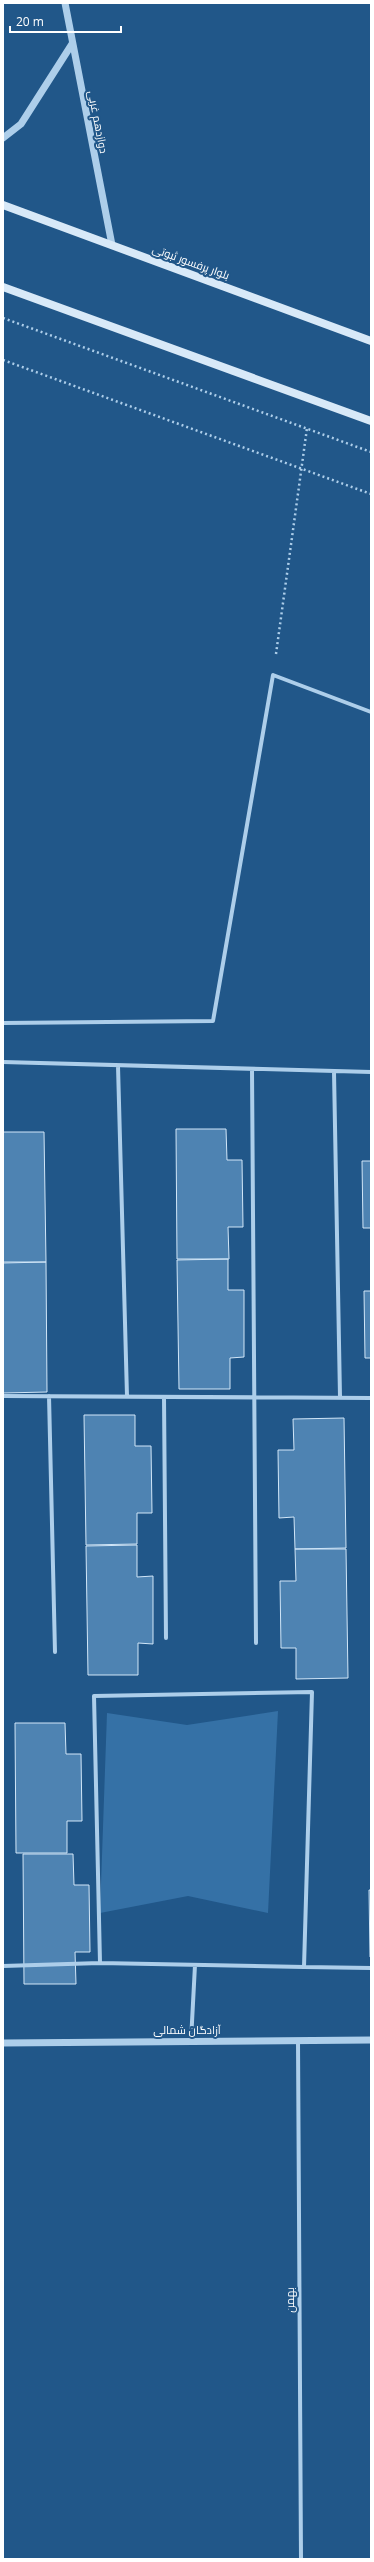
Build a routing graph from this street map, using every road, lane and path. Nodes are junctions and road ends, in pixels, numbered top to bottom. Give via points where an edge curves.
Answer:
1 (65, 3) edge
2 (72, 44) junction
3 (3, 138) edge
4 (3, 205) edge
5 (112, 245) junction
6 (3, 286) edge
7 (3, 318) edge
8 (371, 340) edge
9 (3, 360) edge
10 (310, 399) junction
11 (371, 422) edge
12 (306, 428) junction
13 (371, 452) edge
14 (302, 469) junction
15 (371, 494) edge
16 (273, 675) junction
17 (371, 712) edge
18 (3, 1023) edge
19 (3, 1062) edge
20 (118, 1066) junction
21 (252, 1070) junction
22 (334, 1072) junction
23 (371, 1072) edge
24 (3, 1396) edge
25 (49, 1396) junction
26 (126, 1396) junction
27 (164, 1397) junction
28 (255, 1397) junction
29 (340, 1397) junction
30 (371, 1398) edge
31 (166, 1638) dead end
32 (256, 1643) dead end
33 (55, 1652) dead end
34 (100, 1963) junction
35 (195, 1965) junction
36 (3, 1966) edge
37 (304, 1968) junction
38 (371, 1968) edge
39 (298, 2040) junction
40 (371, 2040) edge
41 (191, 2041) junction
42 (3, 2043) edge
43 (301, 2559) edge

1 - 2 street, دوازدهم غربی
2 - 3 street via 21,124
2 - 5 street, دوازدهم غربی
4 - 5 main road, بلوار پرفسور ثبوتی
5 - 8 main road, بلوار پرفسور ثبوتی
6 - 10 main road
7 - 12 path
9 - 14 path
10 - 11 main road
10 - 12 path
12 - 13 path
12 - 14 path
14 - 15 path
14 - 16 path
16 - 17 street
16 - 18 street via 213,1021
19 - 20 street
20 - 21 street
20 - 26 street
21 - 22 street
21 - 28 street
22 - 23 street
22 - 29 street
24 - 25 street
25 - 26 street
25 - 33 street
26 - 27 street
27 - 28 street
27 - 31 street
28 - 29 street
28 - 32 street
29 - 30 street
34 - 35 street
34 - 36 street
34 - 37 street via 94,1696 312,1692
35 - 37 street
35 - 41 street
37 - 38 street
39 - 40 street, آزادگان شمالی
39 - 41 street, آزادگان شمالی
39 - 43 street, بهمن
41 - 42 street, آزادگان شمالی

